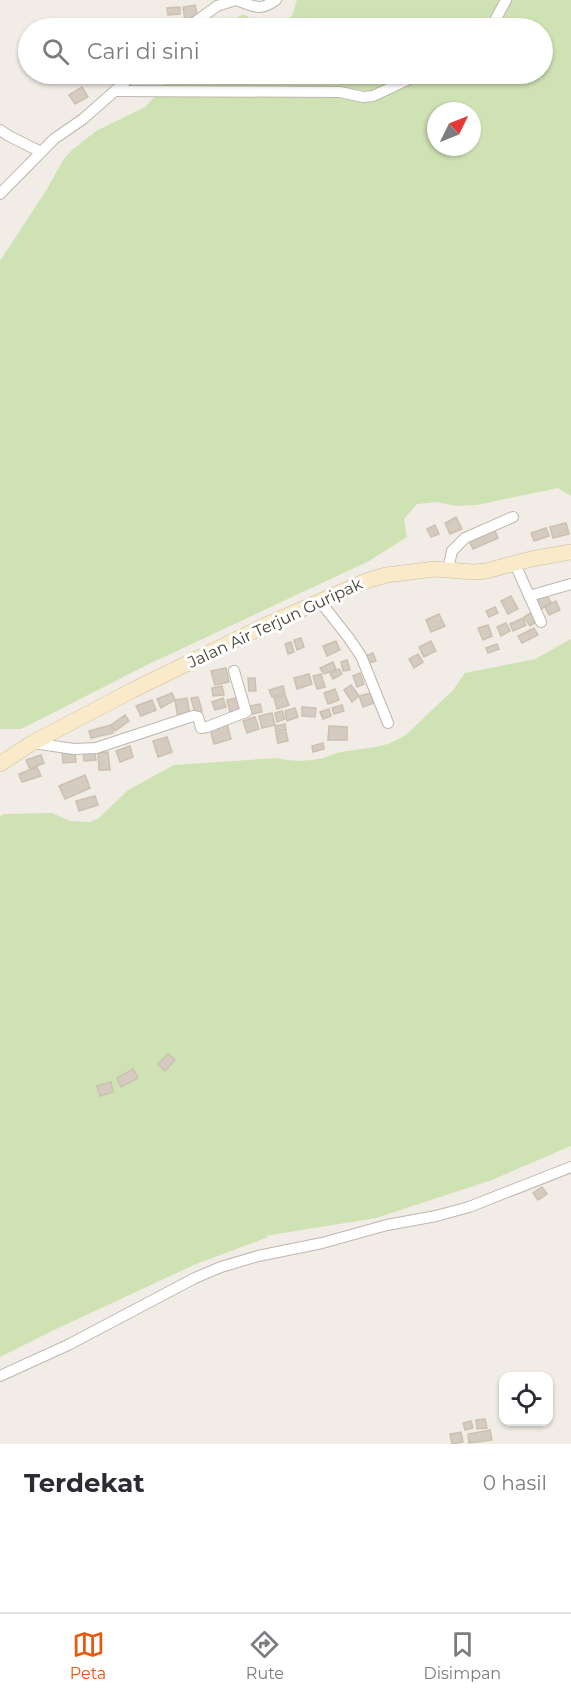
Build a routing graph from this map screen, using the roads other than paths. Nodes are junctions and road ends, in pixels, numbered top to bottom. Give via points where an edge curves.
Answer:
1 (235, 0) edge
2 (276, 0) edge
3 (506, 0) edge
4 (201, 18) edge
5 (496, 18) edge
6 (123, 84) edge
7 (399, 84) edge
8 (116, 91) junction
9 (0, 130) edge
10 (41, 152) junction
11 (0, 194) edge
12 (513, 517) dead end
13 (571, 552) edge
14 (515, 564) junction
15 (448, 569) junction
16 (571, 584) edge
17 (529, 596) junction
18 (319, 600) junction
19 (541, 622) dead end
20 (234, 671) dead end
21 (388, 723) dead end
22 (32, 743) junction
23 (0, 764) edge
24 (571, 1167) edge
25 (0, 1376) edge

1 - 2 street via 257,8
1 - 4 street via 217,6
3 - 5 street
6 - 8 street
7 - 8 street via 363,97 340,92
8 - 10 street
9 - 10 street
10 - 11 street
12 - 15 street via 465,538 452,551
13 - 14 street, Jalan Air Terjun Guripak
14 - 15 street, Jalan Air Terjun Guripak via 473,572
14 - 17 street
15 - 18 street, Jalan Air Terjun Guripak via 386,575
16 - 17 street
17 - 19 street
18 - 21 street via 356,648
18 - 22 street, Jalan Air Terjun Guripak
20 - 22 street via 246,712 207,728 201,728 196,716 96,748
22 - 23 street, Jalan Air Terjun Guripak
24 - 25 street via 458,1210 221,1267

